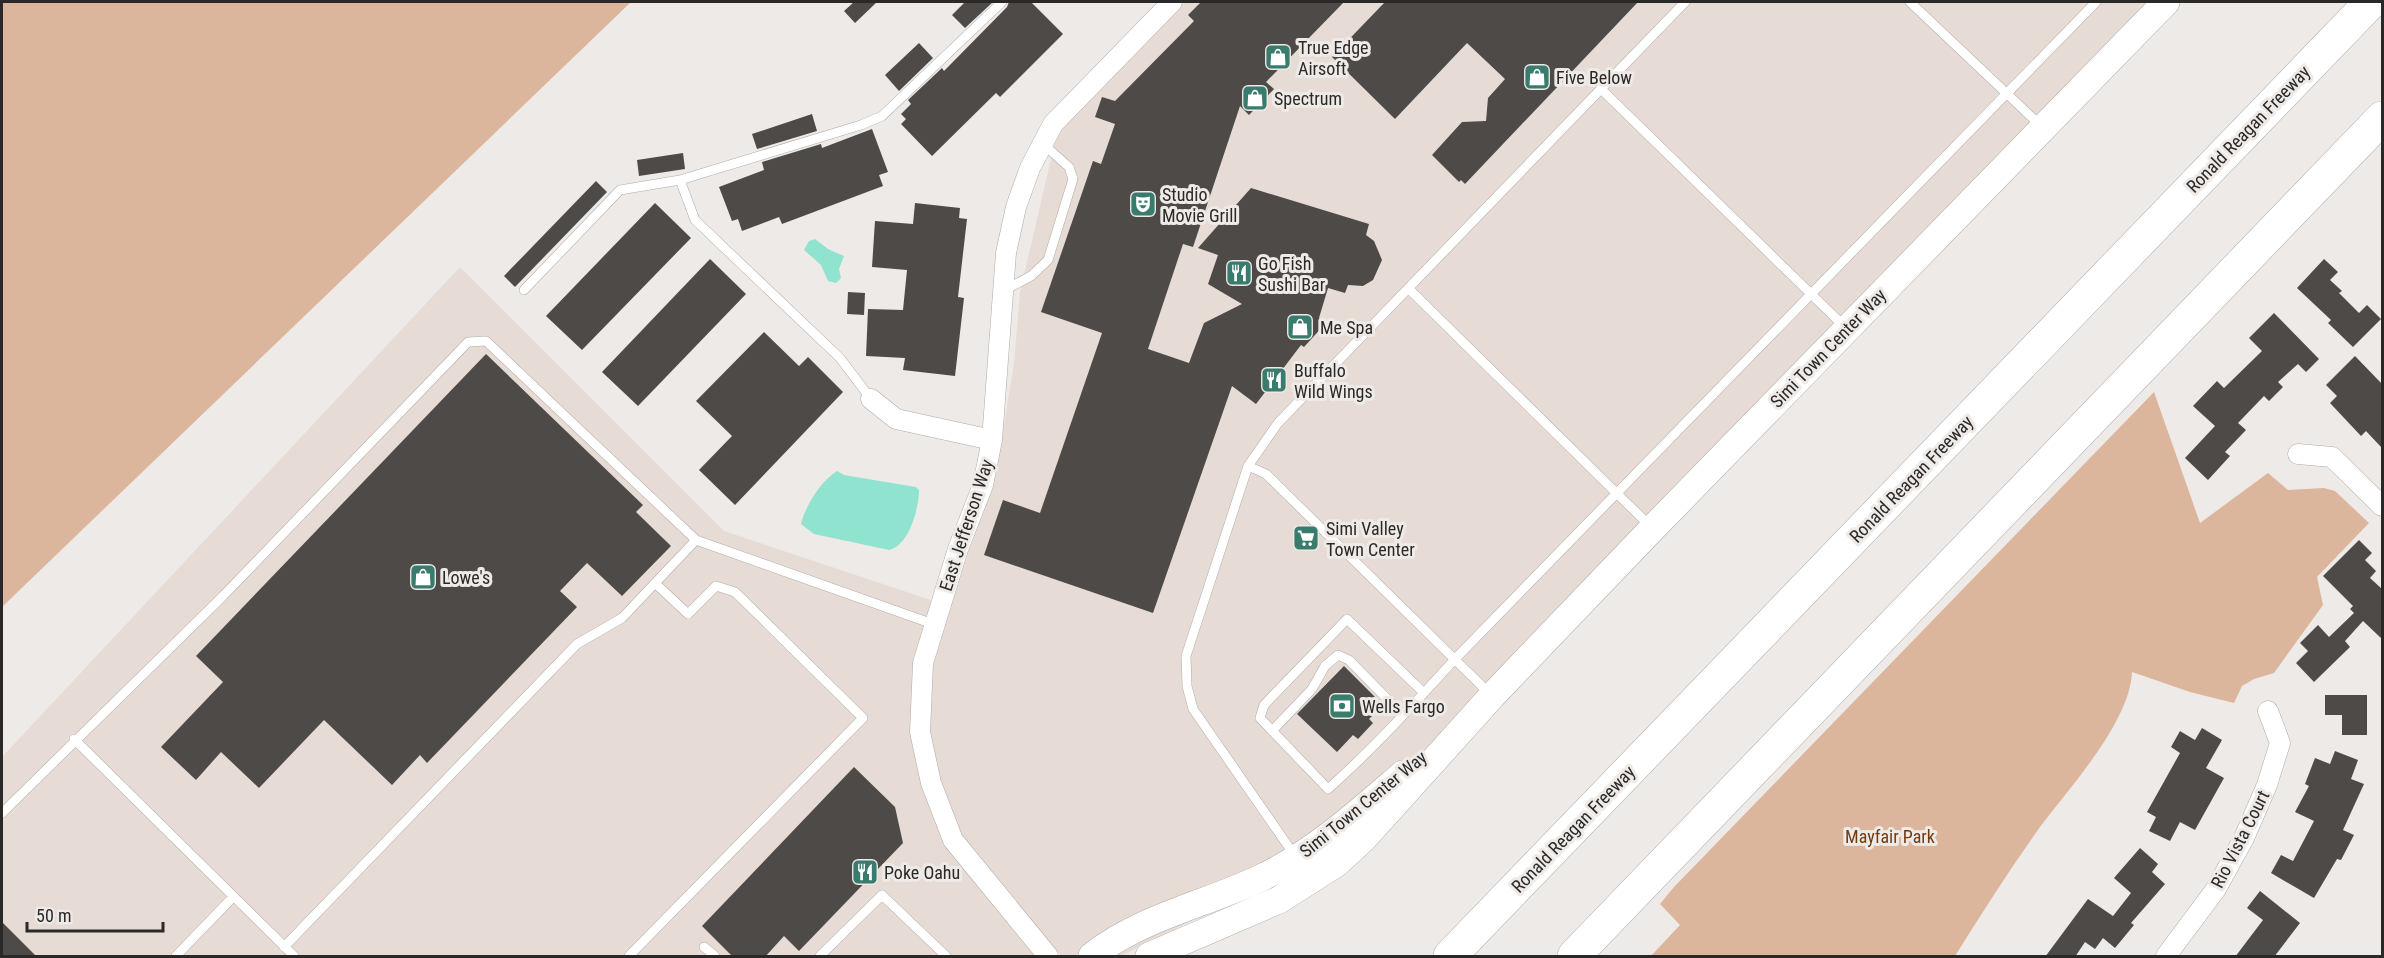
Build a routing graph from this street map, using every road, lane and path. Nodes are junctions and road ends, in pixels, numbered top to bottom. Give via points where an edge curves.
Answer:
1 (1002, 2) edge
2 (1172, 2) edge
3 (1685, 2) edge
4 (1910, 2) edge
5 (2096, 2) edge
6 (2166, 2) edge
7 (2371, 2) edge
8 (1601, 89) junction
9 (2005, 94) junction
10 (2382, 118) edge
11 (2042, 128) junction
12 (1042, 144) junction
13 (680, 180) junction
14 (1409, 289) junction
15 (524, 290) dead end
16 (1003, 291) junction
17 (1811, 294) junction
18 (1846, 328) junction
19 (871, 399) joint
20 (993, 440) junction
21 (2298, 454) dead end
22 (1248, 466) junction
23 (1617, 493) junction
24 (2382, 506) edge
25 (1652, 529) junction
26 (696, 540) junction
27 (656, 584) junction
28 (933, 624) junction
29 (1455, 659) junction
30 (1424, 693) junction
31 (1492, 696) junction
32 (2268, 711) dead end
33 (1403, 716) junction
34 (1272, 732) junction
35 (74, 739) junction
36 (2, 813) edge
37 (1304, 869) junction
38 (233, 897) junction
39 (284, 947) junction
40 (704, 947) dead end
41 (1578, 952) edge
42 (176, 957) edge
43 (294, 957) edge
44 (629, 957) edge
45 (715, 957) edge
46 (820, 957) edge
47 (946, 957) edge
48 (1048, 957) edge
49 (1092, 957) edge
50 (1149, 957) edge
51 (1450, 957) edge
52 (2166, 957) edge

1 - 13 lane via 882,116
2 - 12 street, East Jefferson Way via 1053,124
3 - 8 lane
4 - 9 lane
5 - 9 lane
6 - 11 street, Simi Town Center Way
7 - 51 highway, Ronald Reagan Freeway
8 - 14 lane
8 - 17 lane
9 - 11 lane
9 - 17 lane
10 - 41 highway
11 - 18 street, Simi Town Center Way
12 - 16 street, East Jefferson Way via 1016,207
12 - 16 lane via 1070,167 1072,179 1048,260 1031,276
13 - 15 lane via 620,190
13 - 19 lane via 695,220 840,358
14 - 22 lane via 1278,423
14 - 23 lane
16 - 20 street, East Jefferson Way
17 - 18 lane
17 - 23 lane
18 - 25 street, Simi Town Center Way
19 - 20 street via 896,419
20 - 28 street, East Jefferson Way via 983,485
21 - 24 street via 2332,457
22 - 29 lane via 1266,474
22 - 37 lane via 1186,656 1187,686 1193,709
23 - 25 lane
23 - 29 lane
25 - 31 street, Simi Town Center Way
26 - 27 lane
26 - 28 lane
26 - 35 lane via 486,341 468,342 223,596
27 - 39 lane via 622,618 577,644
27 - 44 lane via 688,614 716,586 735,592 863,717
28 - 48 street, East Jefferson Way via 923,663 920,732 932,783 953,840
29 - 30 lane
29 - 31 lane
30 - 33 lane
30 - 34 lane via 1347,619 1264,705 1260,718
31 - 37 street, Simi Town Center Way via 1365,837
32 - 52 street, Rio Vista Court via 2280,743 2267,785 2216,889
33 - 34 lane via 1328,789
33 - 34 lane via 1349,660 1338,655
35 - 36 lane
35 - 38 lane
37 - 49 street, Simi Town Center Way via 1149,923
37 - 50 street, Simi Town Center Way via 1279,900
38 - 39 lane
38 - 42 lane
39 - 43 lane
40 - 45 lane
46 - 47 lane via 882,895

